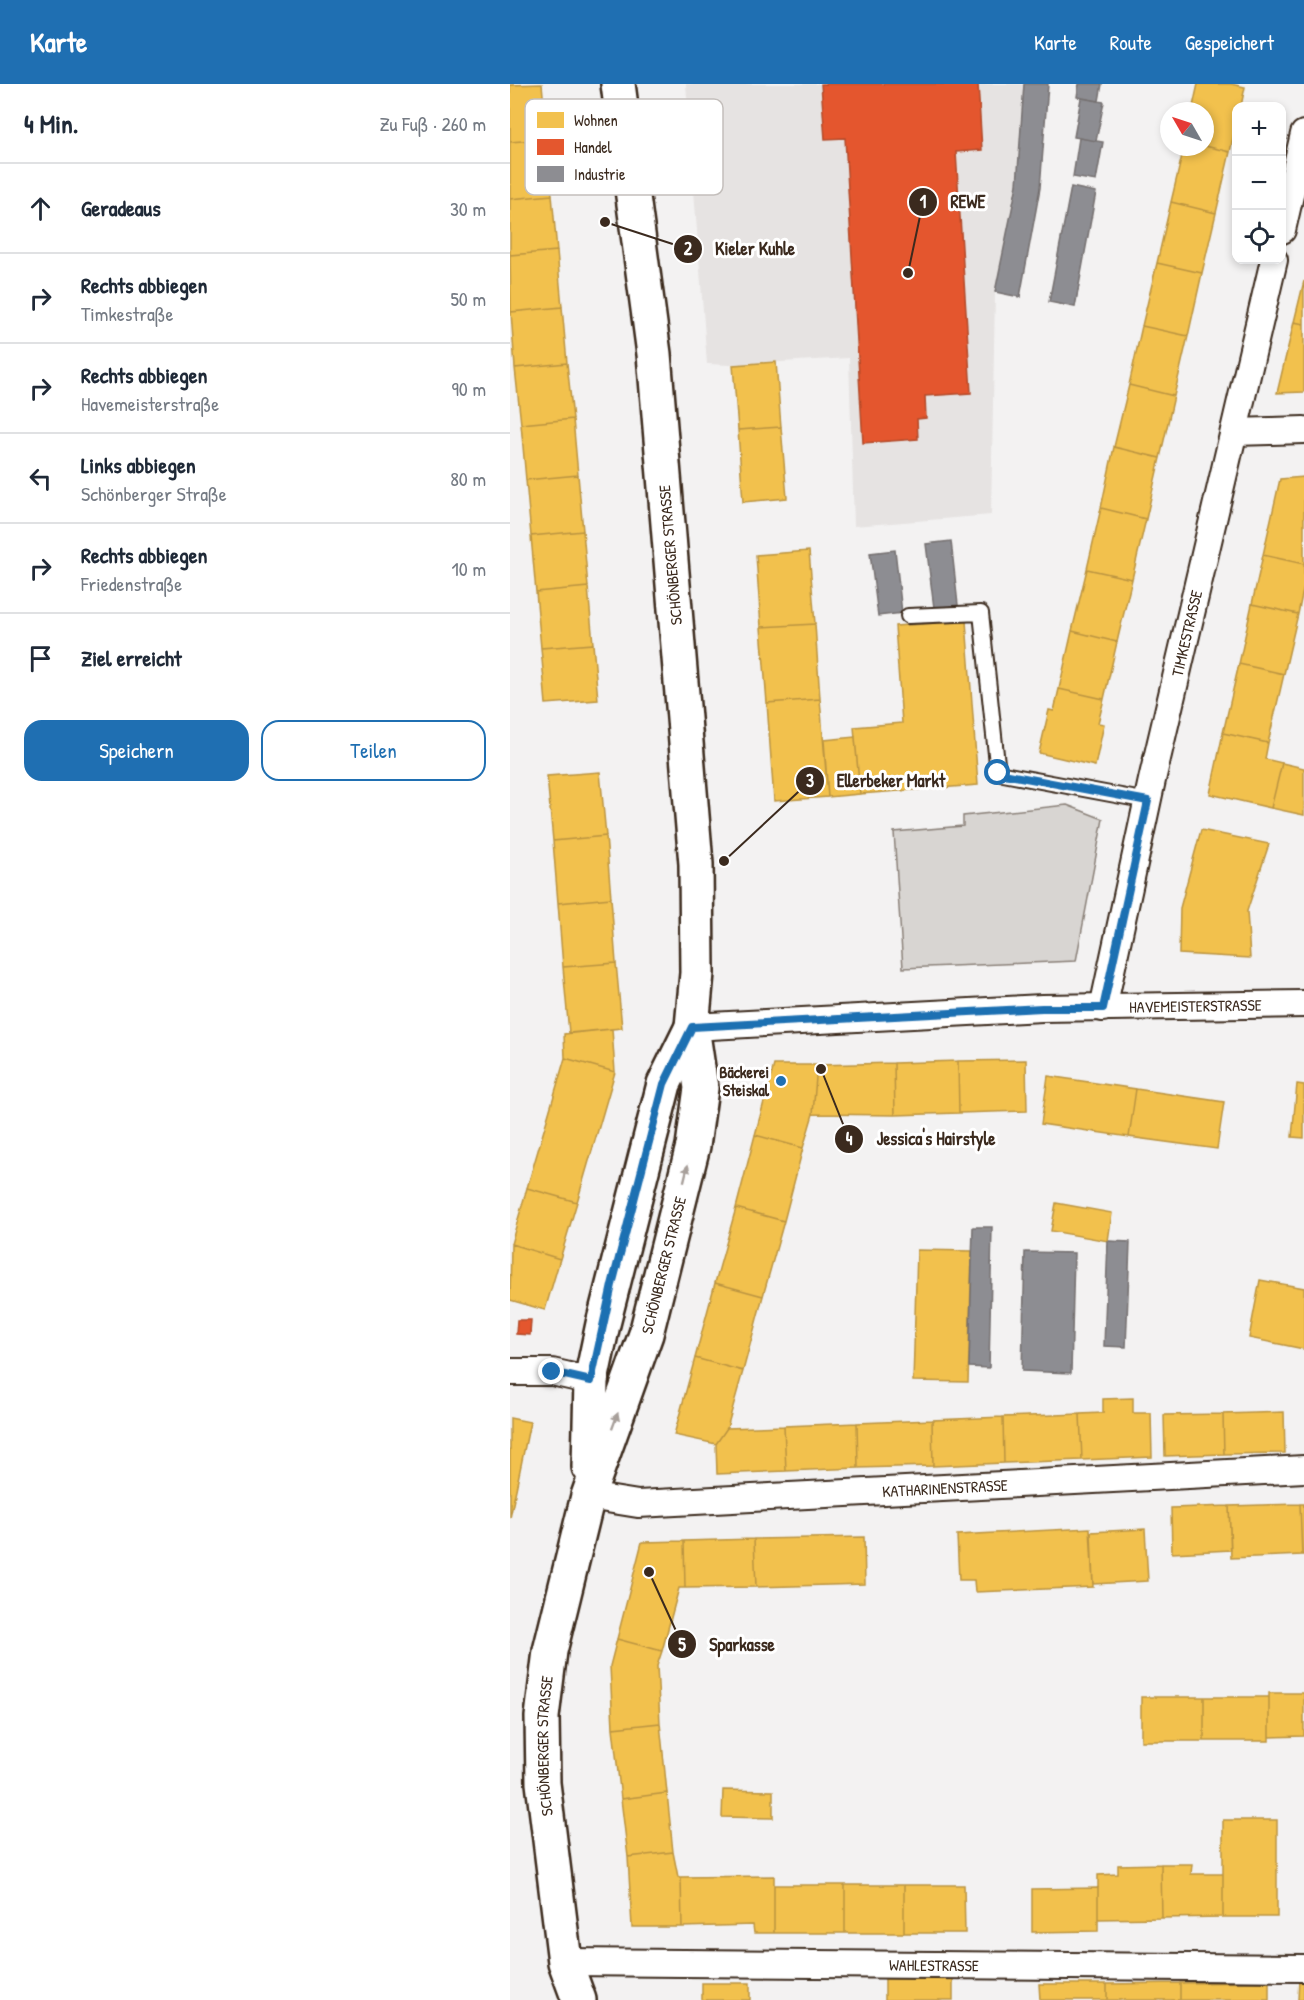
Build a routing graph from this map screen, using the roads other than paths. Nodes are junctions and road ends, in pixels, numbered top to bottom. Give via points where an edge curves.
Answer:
1 (618, 84) edge
2 (620, 99) edge
3 (1304, 134) edge
4 (633, 195) edge
5 (1286, 210) edge
6 (1273, 264) edge
7 (1304, 430) edge
8 (1234, 432) junction
9 (908, 616) dead end
10 (1148, 801) junction
11 (1304, 1004) edge
12 (1103, 1008) junction
13 (692, 1027) junction
14 (510, 1372) edge
15 (591, 1381) junction
16 (1304, 1469) edge
17 (588, 1496) junction
18 (565, 1962) junction
19 (1304, 1968) edge
20 (579, 2000) edge
21 (586, 2000) edge

1 - 2 main road, SCHÖNBERGER STRASSE
3 - 5 street
4 - 13 main road, SCHÖNBERGER STRASSE via 654,354 695,852 697,973
6 - 8 street, TIMKESTRASSE
7 - 8 street
8 - 10 street, TIMKESTRASSE
9 - 10 lane via 981,613 998,773
10 - 12 street, TIMKESTRASSE
11 - 12 street, HAVEMEISTERSTRASSE
12 - 13 street, HAVEMEISTERSTRASSE
13 - 15 main road, SCHÖNBERGER STRASSE via 664,1084
17 -> 13 main road, SCHÖNBERGER STRASSE via 646,1334 693,1146 701,1088
14 - 15 street via 552,1372
15 - 17 main road, SCHÖNBERGER STRASSE
16 - 17 street, KATHARINENSTRASSE via 638,1504
17 - 18 main road, SCHÖNBERGER STRASSE via 550,1651 542,1717 543,1783
18 - 19 street, WAHLESTRASSE
18 - 20 main road
18 - 21 main road

